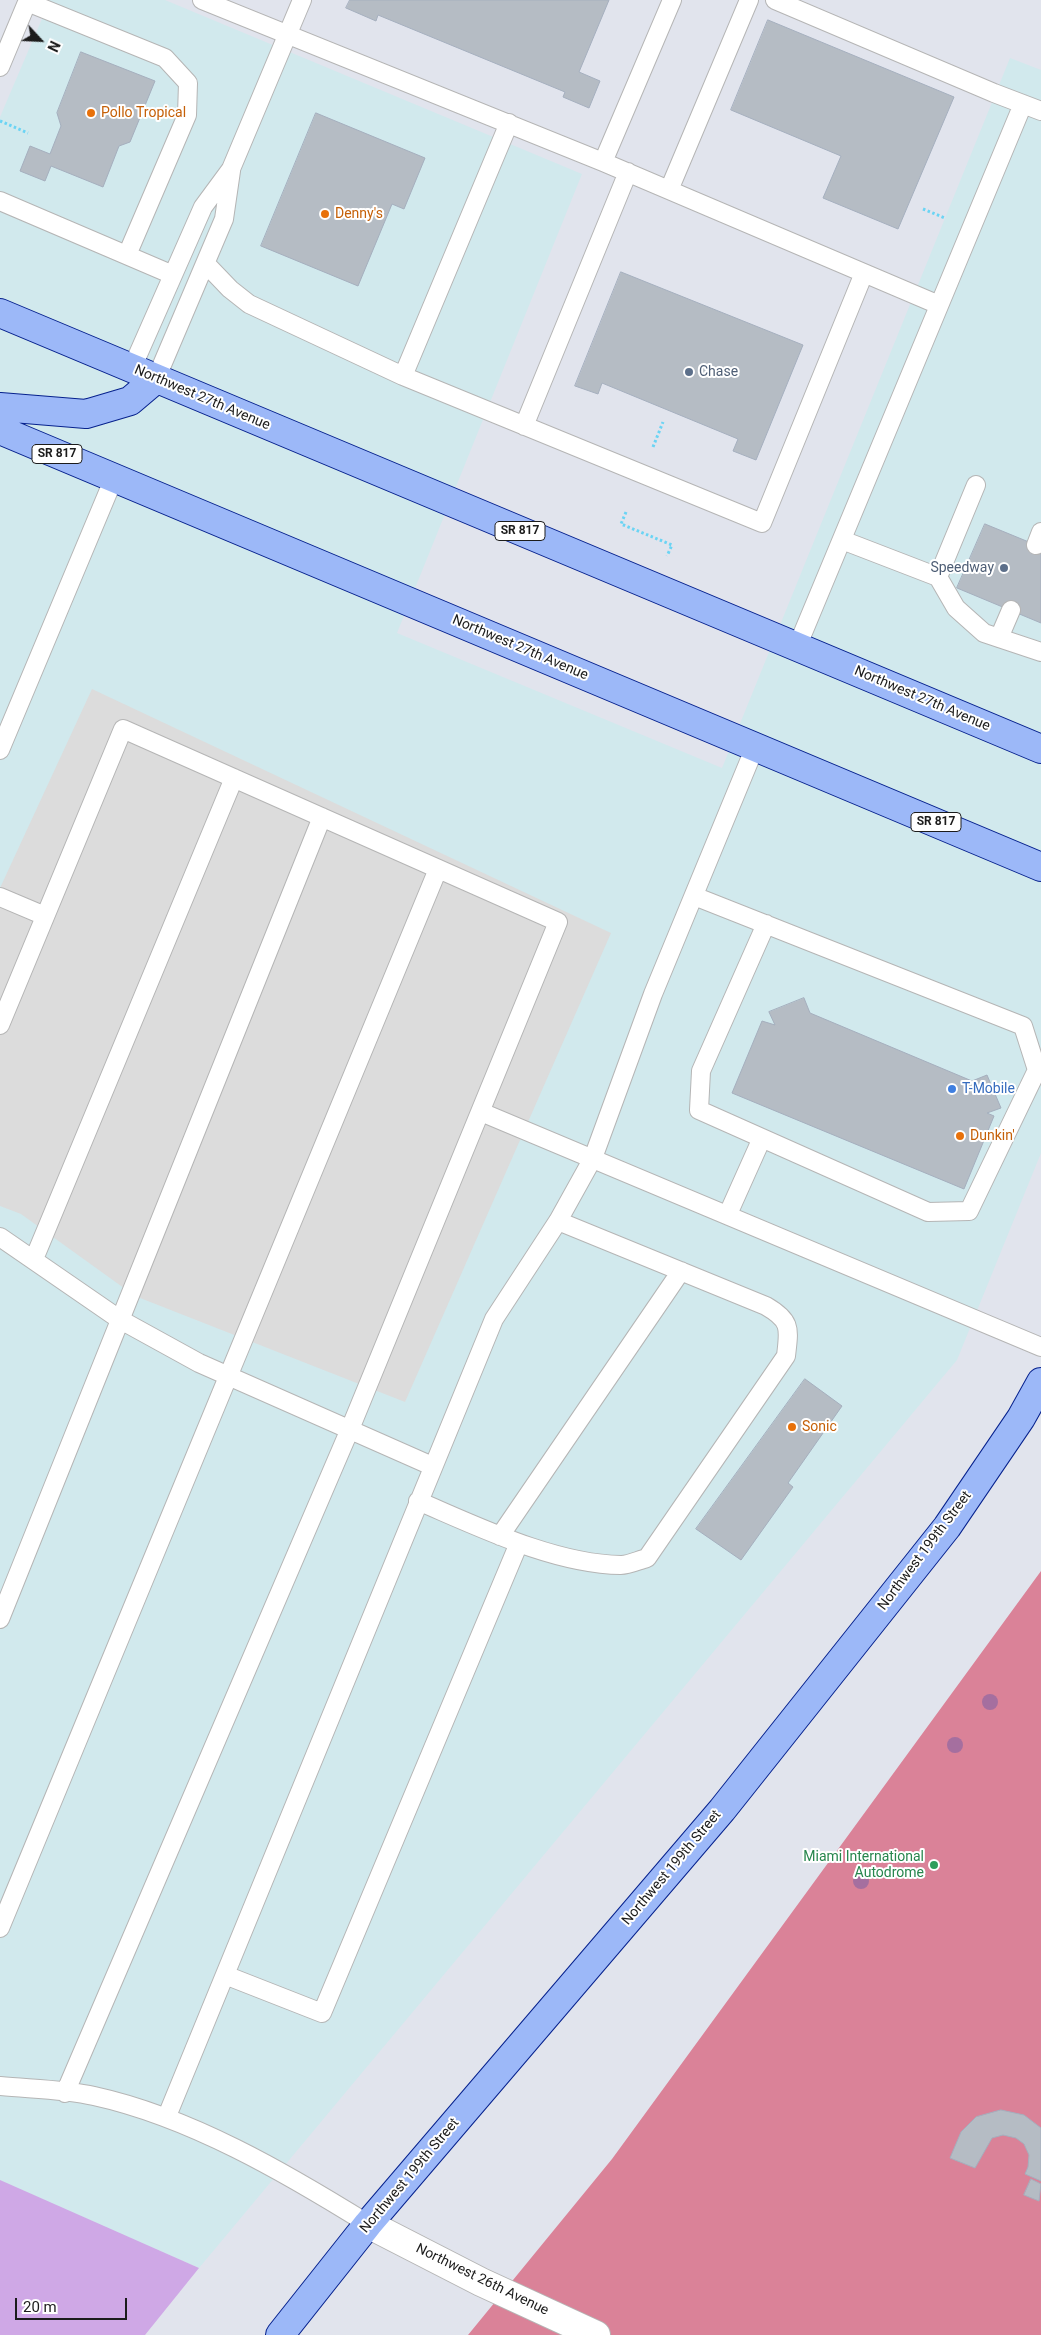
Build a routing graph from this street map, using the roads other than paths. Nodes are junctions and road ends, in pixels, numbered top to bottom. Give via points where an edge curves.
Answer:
1 (202, 0) edge
2 (302, 0) edge
3 (672, 0) edge
4 (748, 0) edge
5 (775, 0) edge
6 (27, 1) edge
7 (287, 35) junction
8 (1, 63) edge
9 (1023, 104) junction
10 (1041, 111) edge
11 (509, 124) junction
12 (604, 162) junction
13 (231, 170) junction
14 (628, 172) junction
15 (669, 190) junction
16 (0, 201) edge
17 (127, 255) junction
18 (206, 264) junction
19 (864, 273) junction
20 (173, 275) junction
21 (939, 306) junction
22 (0, 313) edge
23 (144, 374) junction
24 (403, 376) junction
25 (0, 407) edge
26 (524, 426) junction
27 (0, 430) edge
28 (114, 478) junction
29 (976, 485) dead end
30 (842, 540) junction
31 (938, 577) junction
32 (1010, 610) dead end
33 (999, 638) junction
34 (797, 647) junction
35 (1041, 652) edge
36 (756, 747) junction
37 (1041, 749) edge
38 (0, 750) edge
39 (234, 778) junction
40 (322, 817) junction
41 (1041, 867) edge
42 (438, 869) junction
43 (694, 896) junction
44 (0, 898) edge
45 (45, 916) junction
46 (766, 924) junction
47 (0, 1026) edge
48 (481, 1112) junction
49 (762, 1138) junction
50 (593, 1158) junction
51 (728, 1214) junction
52 (558, 1221) junction
53 (0, 1237) edge
54 (34, 1259) junction
55 (681, 1271) junction
56 (119, 1319) junction
57 (1041, 1347) edge
58 (230, 1377) junction
59 (1041, 1382) edge
60 (350, 1430) junction
61 (432, 1466) junction
62 (418, 1501) junction
63 (500, 1536) junction
64 (519, 1543) junction
65 (0, 1619) edge
66 (0, 1928) edge
67 (225, 1974) junction
68 (0, 2086) edge
69 (65, 2093) junction
70 (167, 2116) junction
71 (368, 2224) junction
72 (280, 2335) edge
73 (596, 2335) edge

1 - 7 lane
2 - 7 lane
3 - 12 lane
4 - 15 lane
5 - 9 lane
6 - 8 lane
6 - 17 lane via 165,58 188,83 187,115
7 - 11 lane
7 - 13 lane
9 - 10 lane
9 - 21 lane
11 - 12 lane
11 - 24 lane
12 - 14 lane
13 - 18 lane via 224,219
13 - 20 lane via 203,207
14 - 15 lane
14 - 26 lane
15 - 19 lane
16 - 17 lane
17 - 20 lane
18 - 23 lane
18 - 24 lane via 249,304
19 - 21 lane
19 - 26 lane via 762,523
20 - 23 lane
21 - 30 lane
22 - 23 main road, Northwest 27th Avenue / SR 817
23 - 25 main road via 130,401 86,414
23 - 34 main road, Northwest 27th Avenue / SR 817
24 - 26 lane
27 - 28 main road, Northwest 27th Avenue / SR 817
28 - 36 main road, Northwest 27th Avenue / SR 817
28 - 38 lane
29 - 31 lane
30 - 31 lane
30 - 34 lane
31 - 33 lane via 956,608 984,633
32 - 33 lane
33 - 35 lane
34 - 37 main road, Northwest 27th Avenue / SR 817
36 - 41 main road, Northwest 27th Avenue / SR 817
36 - 43 lane
39 - 40 lane
39 - 45 lane via 123,729
39 - 54 lane
40 - 42 lane
40 - 56 lane
42 - 48 lane via 558,922
42 - 58 lane
43 - 46 lane
43 - 50 lane via 653,994
44 - 45 lane
45 - 47 lane
46 - 49 lane via 701,1071 699,1110
46 - 49 lane via 1023,1026 1037,1070 968,1211 928,1212
48 - 50 lane
48 - 60 lane
49 - 51 lane
50 - 51 lane
50 - 52 lane
51 - 57 lane
52 - 55 lane
52 - 61 lane via 494,1319
53 - 54 lane
54 - 56 lane
55 - 63 lane
55 - 64 lane via 781,1314 789,1329 786,1356 647,1558 623,1565 581,1559
56 - 58 lane
56 - 65 lane
58 - 60 lane
58 - 66 lane
59 - 71 main road, Northwest 199th Street via 1021,1418 947,1527 728,1802
60 - 61 lane
60 - 69 lane
61 - 62 lane
62 - 63 lane
62 - 67 lane
63 - 64 lane
64 - 67 lane via 322,2013
67 - 70 lane
68 - 69 lane
69 - 70 lane via 93,2095
70 - 71 lane via 298,2181
71 - 72 main road, Northwest 199th Street
71 - 73 street, Northwest 26th Avenue via 481,2282

